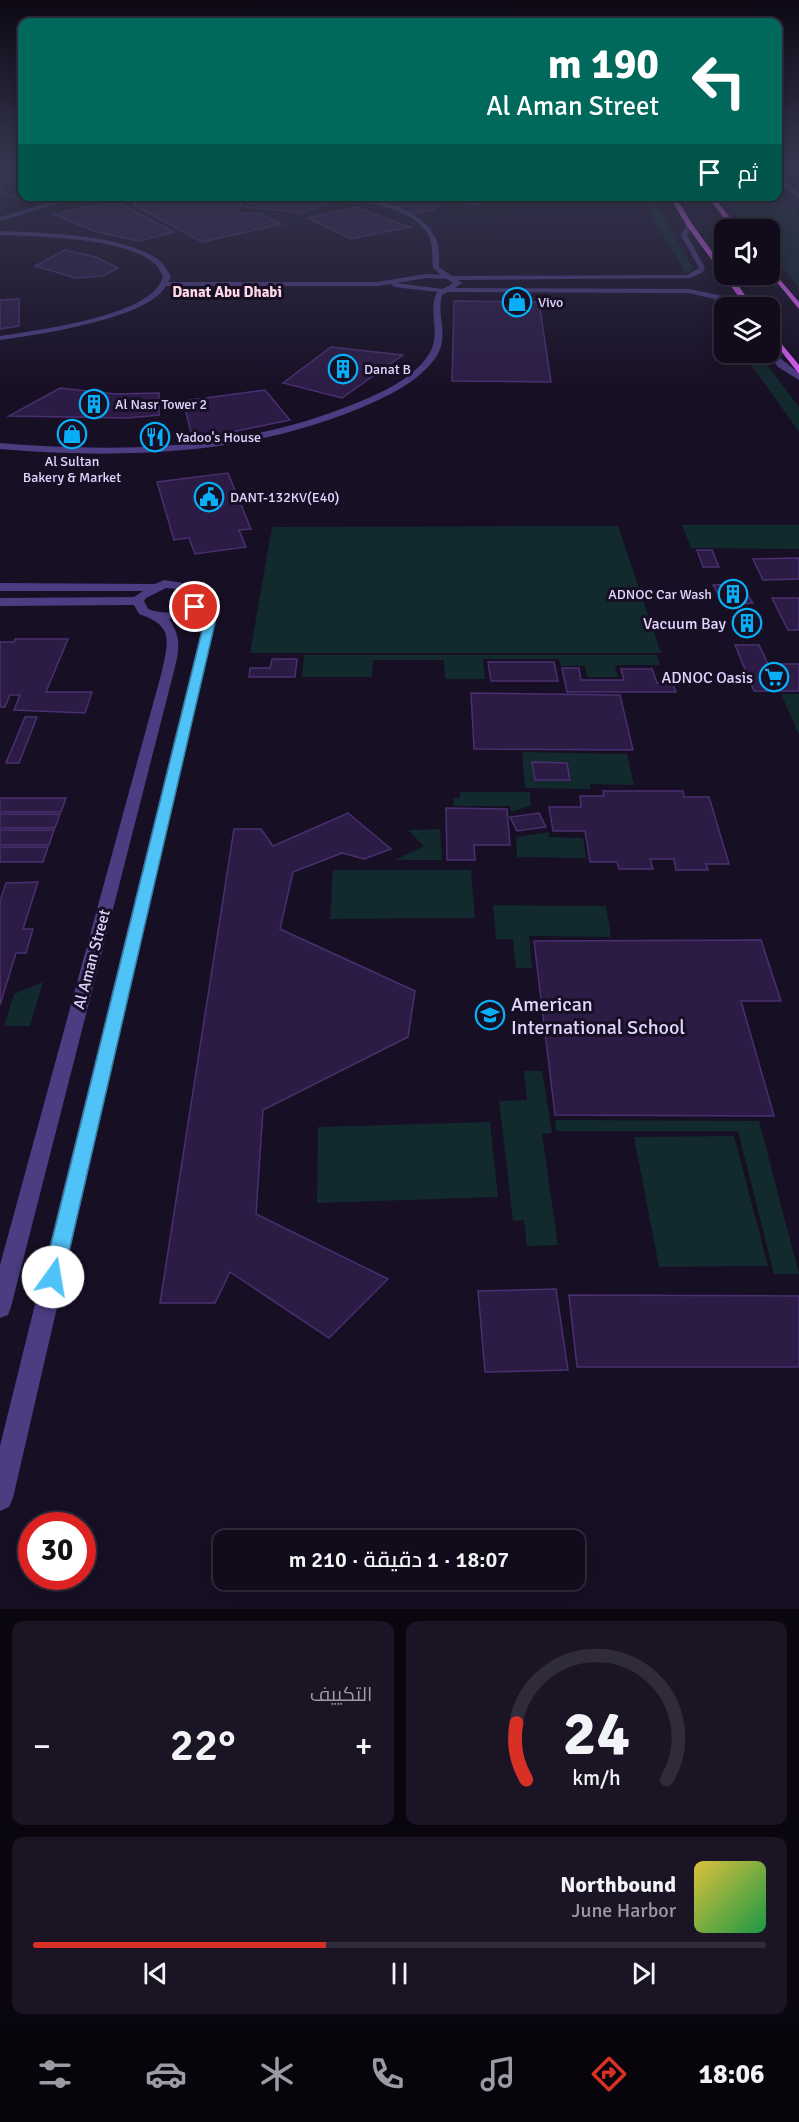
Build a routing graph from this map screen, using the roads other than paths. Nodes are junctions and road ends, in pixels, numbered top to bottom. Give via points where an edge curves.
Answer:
1 (93, 242) edge
2 (433, 242) edge
3 (688, 242) edge
4 (702, 242) edge
5 (714, 258) edge
6 (449, 277) junction
7 (585, 279) junction
8 (780, 283) edge
9 (165, 284) junction
10 (376, 284) junction
11 (587, 289) junction
12 (446, 290) junction
13 (716, 297) edge
14 (799, 307) edge
15 (0, 338) edge
16 (780, 345) edge
17 (779, 363) edge
18 (799, 371) edge
19 (799, 377) edge
20 (0, 446) edge
21 (154, 587) junction
22 (0, 588) edge
23 (138, 601) junction
24 (0, 602) edge
25 (199, 602) junction
26 (159, 616) junction
27 (0, 1307) edge
28 (0, 1498) edge

1 - 9 street via 140,253 164,268
2 - 6 street via 436,268
3 - 7 street via 702,266 697,274
4 - 5 main road
6 - 7 street
6 - 10 street via 426,276
6 - 12 street via 458,283
7 - 11 street via 496,284 505,288
8 - 14 main road
9 - 10 street
9 - 15 street via 151,298 107,316
10 - 12 street
11 - 12 street
11 - 13 street via 689,291
12 - 20 street via 436,300 439,342 425,364 397,387 329,417 268,433 188,446 95,451
16 - 18 main road
17 - 19 street
21 - 22 street
21 - 23 street
21 - 25 street via 192,587 200,596
23 - 24 street
23 - 26 street via 143,611
25 - 26 street via 179,614
25 - 28 street via 208,611 209,623
26 - 27 street, Al Aman Street via 173,631 168,670

